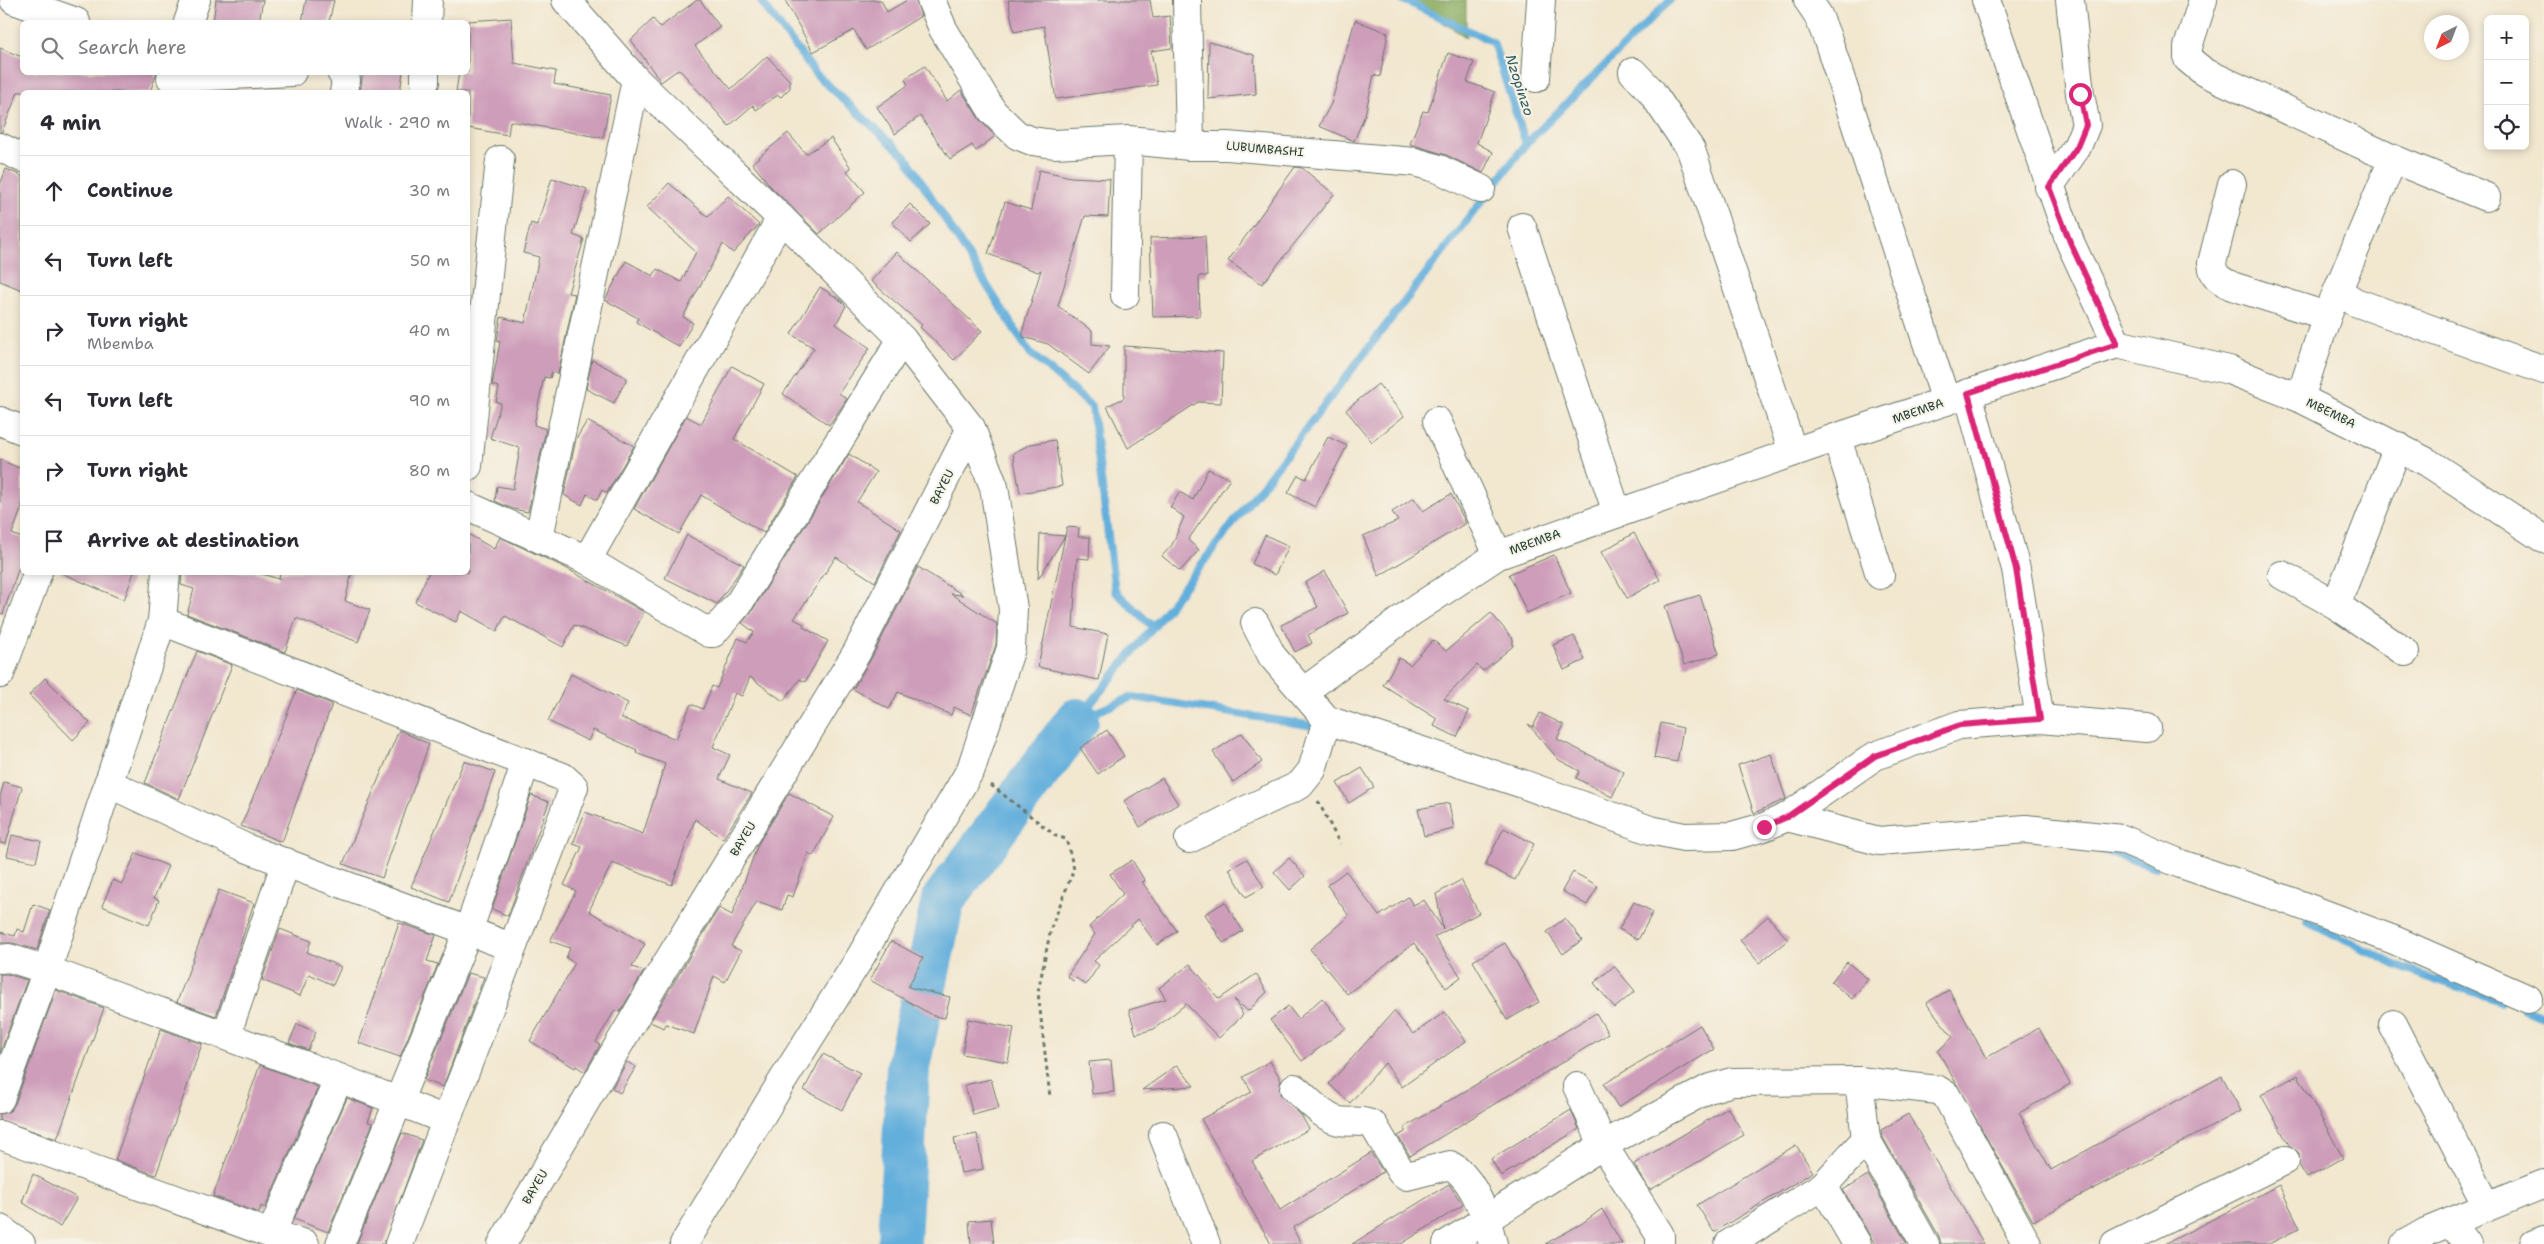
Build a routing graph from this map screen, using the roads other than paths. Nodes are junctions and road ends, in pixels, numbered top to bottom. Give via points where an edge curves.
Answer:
1 (14, 0) edge
2 (196, 0) edge
3 (428, 0) edge
4 (566, 0) edge
5 (931, 0) edge
6 (1186, 0) edge
7 (1541, 0) edge
8 (1808, 0) edge
9 (1986, 0) edge
10 (2070, 0) edge
11 (2203, 0) edge
12 (70, 20) edge
13 (189, 20) edge
14 (427, 20) edge
15 (1633, 72) dead end
16 (251, 75) edge
17 (343, 75) edge
18 (1536, 78) dead end
19 (636, 80) junction
20 (170, 81) edge
21 (344, 90) edge
22 (1128, 140) junction
23 (1190, 146) junction
24 (2393, 159) junction
25 (500, 160) dead end
26 (2232, 184) dead end
27 (2049, 187) junction
28 (1481, 189) dead end
29 (2486, 197) dead end
30 (781, 218) junction
31 (1522, 227) dead end
32 (477, 279) edge
33 (2338, 291) junction
34 (1125, 295) dead end
35 (2327, 316) junction
36 (902, 338) junction
37 (2117, 344) junction
38 (2544, 370) edge
39 (1957, 397) junction
40 (2300, 398) junction
41 (0, 421) edge
42 (1437, 421) dead end
43 (470, 424) edge
44 (972, 428) junction
45 (20, 429) edge
46 (1837, 438) junction
47 (2398, 446) junction
48 (1793, 452) junction
49 (470, 507) edge
50 (1617, 513) junction
51 (539, 537) junction
52 (2544, 539) edge
53 (1498, 555) junction
54 (587, 560) junction
55 (2282, 574) dead end
56 (37, 575) edge
57 (166, 575) edge
58 (1880, 575) dead end
59 (2336, 605) junction
60 (162, 620) junction
61 (1255, 623) dead end
62 (2405, 652) dead end
63 (0, 674) edge
64 (1303, 692) junction
65 (2040, 719) junction
66 (1326, 720) junction
67 (2147, 728) dead end
68 (526, 762) junction
69 (108, 783) junction
70 (1787, 817) junction
71 (1189, 839) dead end
72 (286, 862) junction
73 (469, 930) junction
74 (511, 947) junction
75 (0, 959) edge
76 (47, 970) junction
77 (2528, 999) dead end
78 (2393, 1024) dead end
79 (226, 1036) junction
80 (339, 1078) junction
81 (1859, 1081) junction
82 (1577, 1086) dead end
83 (1294, 1088) dead end
84 (0, 1099) edge
85 (399, 1102) junction
86 (446, 1120) junction
87 (0, 1135) edge
88 (1162, 1135) dead end
89 (1866, 1139) junction
90 (1603, 1146) junction
91 (2285, 1160) dead end
92 (2544, 1184) edge
93 (1823, 1186) junction
94 (2487, 1206) junction
95 (2451, 1222) junction
96 (0, 1229) edge
97 (1490, 1231) edge
98 (271, 1234) junction
99 (2544, 1240) edge
100 (21, 1244) edge
101 (305, 1244) edge
102 (340, 1244) edge
103 (399, 1244) edge
104 (502, 1244) edge
105 (684, 1244) edge
106 (1206, 1244) edge
107 (1447, 1244) edge
108 (1660, 1244) edge
109 (1729, 1244) edge
110 (1857, 1244) edge
111 (1925, 1244) edge
112 (2027, 1244) edge
113 (2115, 1244) edge
114 (2405, 1244) edge
115 (2468, 1244) edge
116 (2534, 1244) edge

1 - 12 street
2 - 13 street
3 - 14 street
4 - 19 street
5 - 22 street, LUBUMBASHI via 943,29 993,112 1017,136 1054,144
6 - 23 street
7 - 18 street
8 - 39 street via 1828,40
9 - 27 street
10 - 27 street via 2086,125 2077,147
11 - 24 street via 2188,47 2188,59 2194,66
15 - 48 street via 1691,150
16 - 20 street
17 - 21 street via 346,80
19 - 30 street
19 - 51 street
22 - 23 street, LUBUMBASHI
22 - 34 street
23 - 28 street, LUBUMBASHI via 1227,146 1415,162 1439,169
24 - 29 street
24 - 33 street
25 - 32 street
26 - 35 street via 2212,263 2213,273 2232,286
27 - 37 street via 2070,242
30 - 36 street
30 - 54 street
31 - 50 street
32 - 43 street
33 - 35 street
33 - 38 street via 2355,302
35 - 40 street
36 - 44 street
36 - 54 street via 738,602 716,631 709,633
37 - 39 street, MBEMBA
37 - 40 street, MBEMBA via 2230,370
39 - 46 street, MBEMBA
39 - 65 street via 2016,569
40 - 47 street, MBEMBA
41 - 45 street
42 - 53 street
44 - 104 street, BAYEU via 857,652 659,976
44 - 105 street via 994,487 1013,609 1011,648 972,769
46 - 48 street, MBEMBA
46 - 58 street
47 - 52 street, MBEMBA
47 - 59 street
48 - 50 street, MBEMBA
49 - 51 street
50 - 53 street, MBEMBA
51 - 54 street
53 - 64 street, MBEMBA via 1413,611
55 - 59 street
56 - 63 street
57 - 60 street
59 - 62 street
60 - 68 street
60 - 69 street
61 - 64 street via 1272,656
64 - 66 street
65 - 67 street
65 - 70 street via 1960,725 1875,756
66 - 70 street via 1523,784 1650,830 1684,837 1732,836
66 - 71 street via 1312,770 1300,785
68 - 73 street
68 - 74 street via 563,777 574,787
69 - 72 street via 246,848
69 - 76 street
70 - 77 street via 1879,841 2026,829 2122,839 2181,864 2394,940
72 - 73 street
72 - 79 street
73 - 74 street
73 - 85 street
74 - 86 street
75 - 76 street via 9,958
76 - 79 street
76 - 84 street
78 - 94 street
79 - 80 street
80 - 85 street
80 - 98 street
81 - 89 street
81 - 90 street via 1746,1082 1708,1088
81 - 112 street via 1938,1090 1946,1095
82 - 90 street
83 - 97 street via 1331,1118 1369,1122 1401,1172 1408,1176 1450,1164 1458,1169
85 - 86 street
85 - 102 street
86 - 103 street
87 - 98 street
88 - 106 street
89 - 93 street
89 - 111 street
90 - 97 street
90 - 108 street via 1660,1235
91 - 113 street
92 - 94 street
93 - 109 street
93 - 110 street
94 - 95 street
95 - 114 street
95 - 115 street
96 - 100 street
97 - 107 street
98 - 101 street
99 - 116 street

